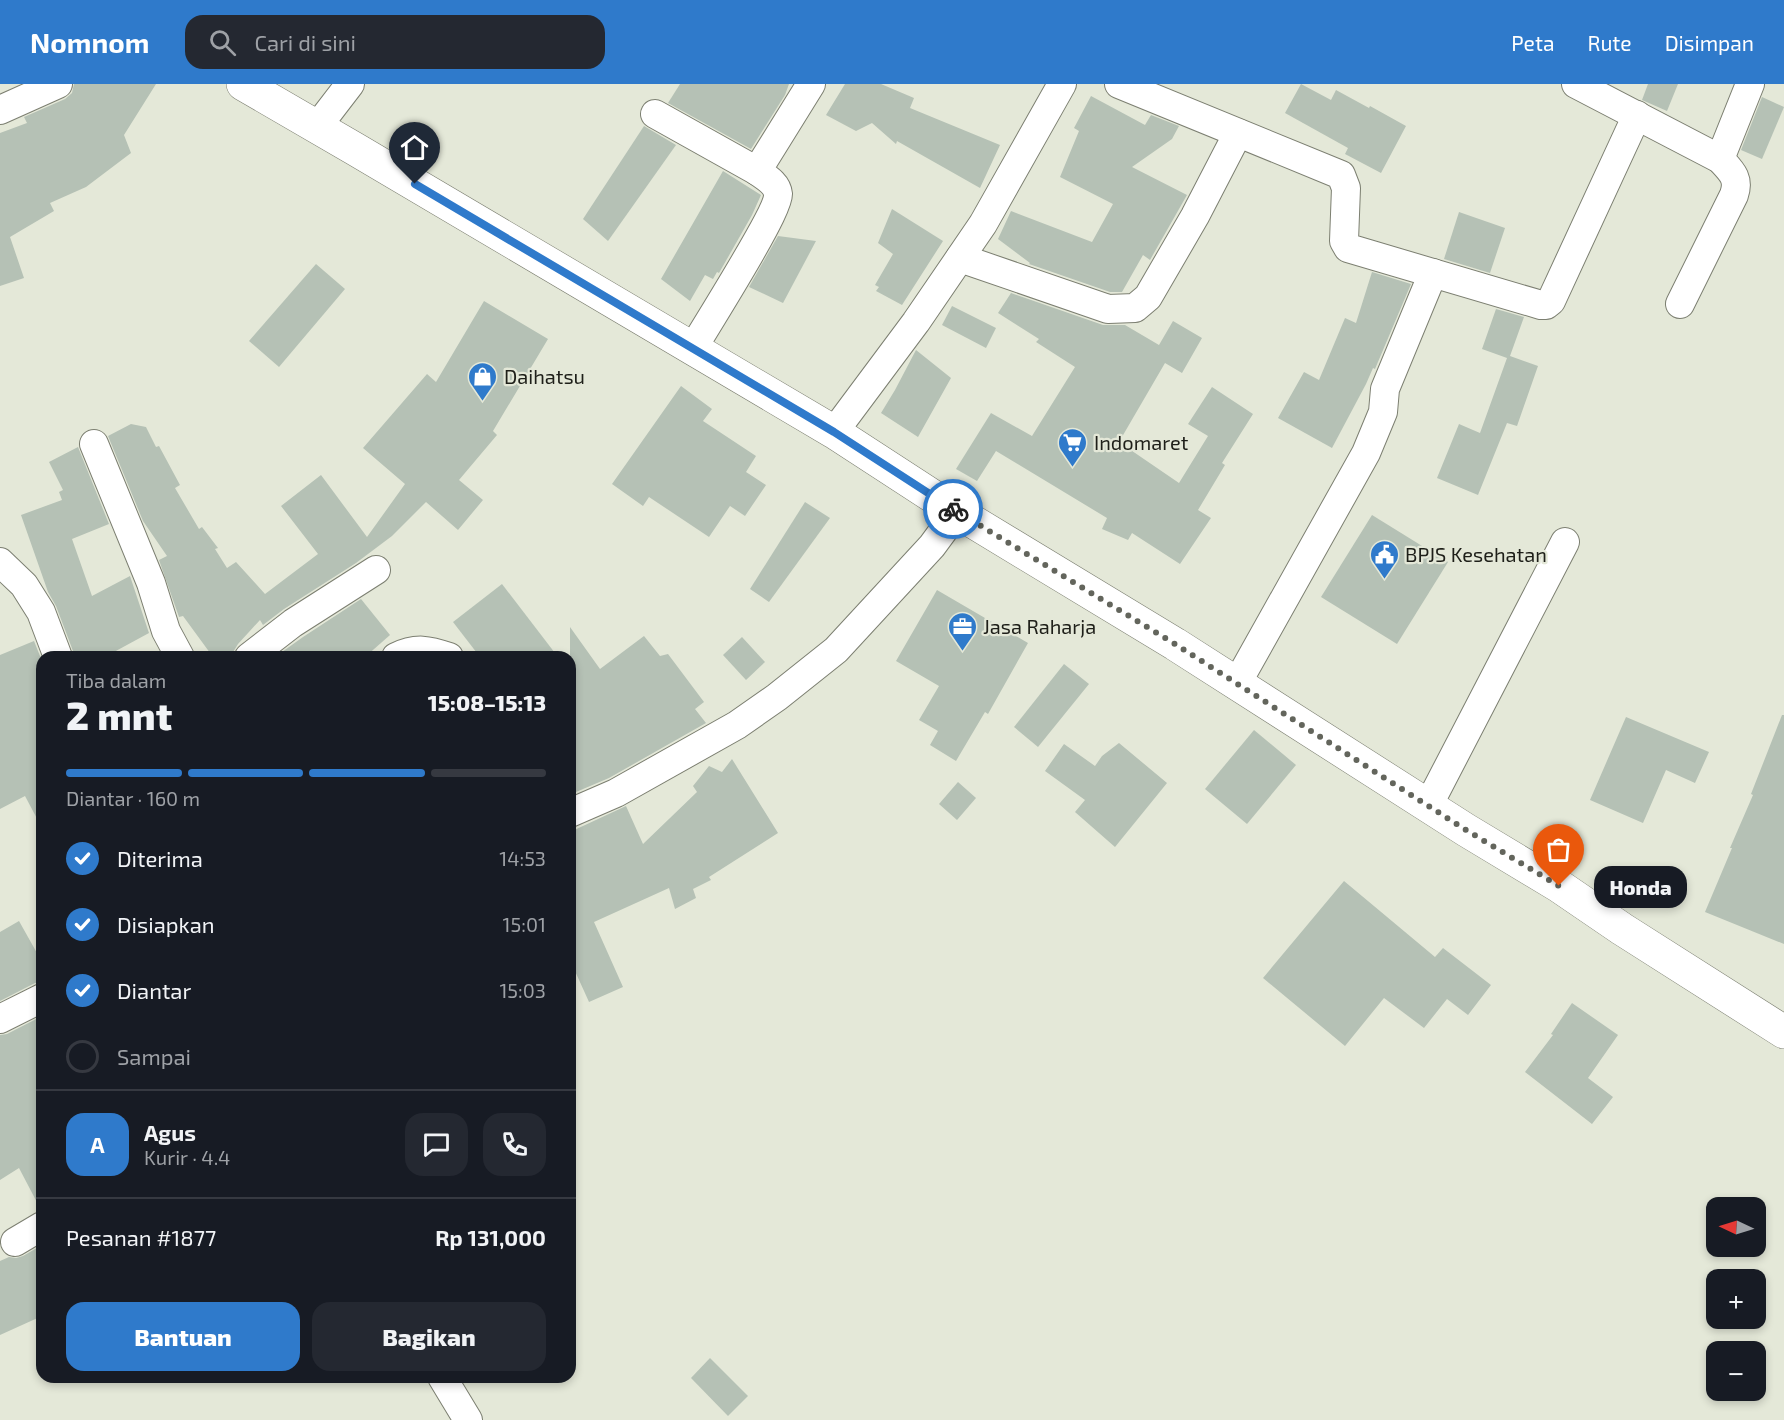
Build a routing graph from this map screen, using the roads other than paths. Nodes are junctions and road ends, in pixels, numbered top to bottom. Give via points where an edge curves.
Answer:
1 (58, 84) edge
2 (243, 84) edge
3 (350, 84) edge
4 (812, 84) edge
5 (1062, 84) edge
6 (1119, 84) edge
7 (1576, 84) edge
8 (1750, 84) edge
9 (0, 110) edge
10 (655, 114) dead end
11 (1637, 115) junction
12 (317, 127) junction
13 (1238, 133) junction
14 (1720, 159) junction
15 (757, 171) junction
16 (960, 258) junction
17 (1433, 273) junction
18 (1680, 304) dead end
19 (693, 348) junction
20 (834, 432) junction
21 (94, 444) dead end
22 (957, 512) junction
23 (1565, 542) dead end
24 (0, 562) edge
25 (376, 570) dead end
26 (56, 651) edge
27 (177, 651) edge
28 (257, 651) edge
29 (1236, 685) junction
30 (1428, 806) junction
31 (576, 810) edge
32 (36, 1001) edge
33 (0, 1019) edge
34 (1784, 1032) edge
35 (36, 1230) edge
36 (15, 1242) dead end
37 (446, 1383) edge
38 (468, 1420) edge

1 - 9 street
2 - 12 highway
3 - 12 street
4 - 15 street
5 - 16 street
6 - 13 street
7 - 11 street
8 - 14 street
10 - 15 street
11 - 14 street
11 - 17 street via 1546,305
12 - 19 highway
13 - 16 street via 1148,297 1135,308 1108,309
13 - 17 street via 1341,175 1346,188 1344,241 1348,248
14 - 18 street via 1734,174 1736,190
15 - 19 street via 775,185 778,196 767,222
16 - 20 street
17 - 29 street via 1385,389 1383,412 1366,453
19 - 20 highway
20 - 22 highway
21 - 27 street
22 - 29 highway
22 - 31 street via 932,546 836,650 785,690 737,725 616,793
23 - 30 street
24 - 26 street via 24,585 41,612
25 - 28 street
29 - 30 highway
30 - 34 highway
32 - 33 street
35 - 36 street
37 - 38 street

